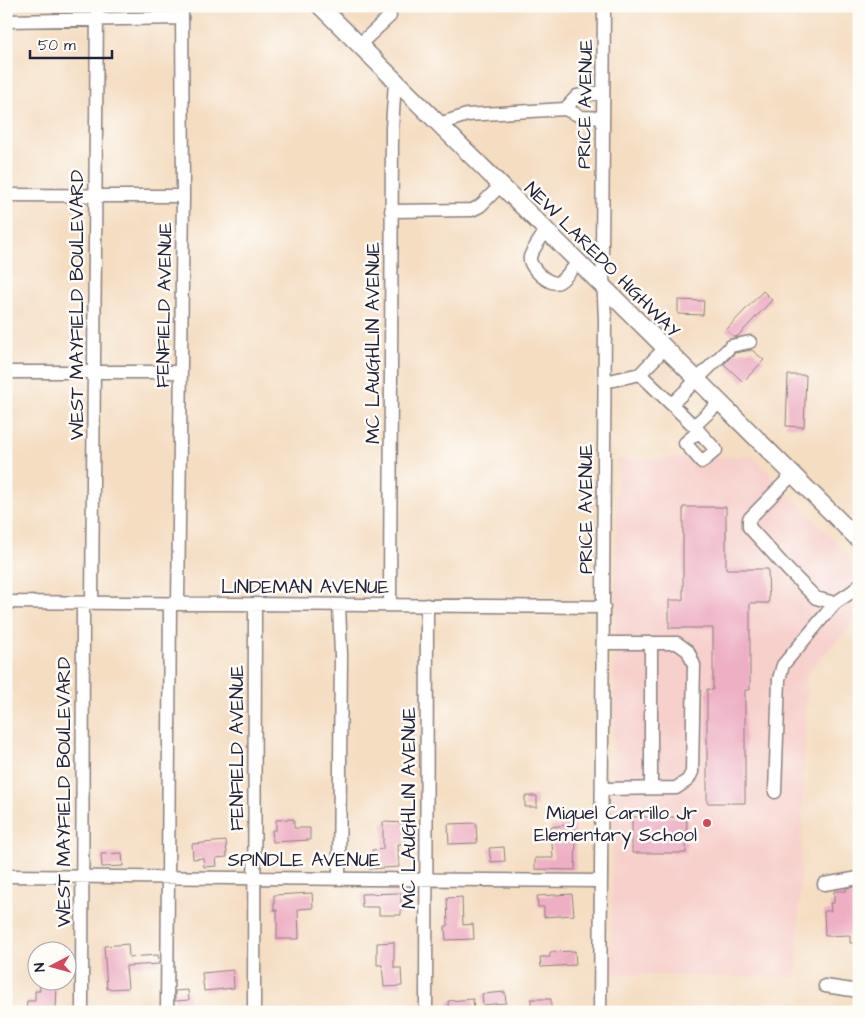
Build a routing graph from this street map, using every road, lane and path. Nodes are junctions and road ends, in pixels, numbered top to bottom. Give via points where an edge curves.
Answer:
1 (97, 6) edge
2 (320, 6) edge
3 (604, 6) edge
4 (182, 12) edge
5 (390, 16) dead end
6 (97, 20) junction
7 (6, 21) edge
8 (359, 45) junction
9 (395, 81) junction
10 (603, 92) junction
11 (565, 108) junction
12 (603, 118) junction
13 (439, 124) junction
14 (501, 185) junction
15 (6, 195) edge
16 (95, 196) junction
17 (183, 196) junction
18 (391, 211) junction
19 (546, 230) junction
20 (578, 262) junction
21 (603, 287) junction
22 (750, 342) dead end
23 (665, 348) junction
24 (6, 372) edge
25 (94, 372) junction
26 (181, 372) junction
27 (640, 374) junction
28 (697, 380) junction
29 (605, 382) junction
30 (720, 402) junction
31 (672, 404) junction
32 (792, 475) junction
33 (859, 540) edge
34 (859, 585) edge
35 (6, 602) edge
36 (87, 603) junction
37 (835, 603) junction
38 (174, 604) junction
39 (255, 605) junction
40 (339, 605) junction
41 (390, 605) junction
42 (428, 605) junction
43 (604, 607) junction
44 (603, 642) junction
45 (651, 643) junction
46 (651, 788) junction
47 (602, 789) junction
48 (775, 792) dead end
49 (6, 876) edge
50 (82, 877) junction
51 (168, 877) junction
52 (254, 878) junction
53 (339, 878) junction
54 (859, 878) edge
55 (426, 879) junction
56 (601, 881) junction
57 (824, 884) dead end
58 (825, 986) dead end
59 (859, 991) edge
60 (82, 1012) edge
61 (167, 1012) edge
62 (254, 1012) edge
63 (426, 1012) edge
64 (600, 1012) edge

1 - 6 street, WEST MAYFIELD BOULEVARD
2 - 8 main road, NEW LAREDO HIGHWAY
3 - 10 street, PRICE AVENUE
4 - 6 street
4 - 17 street, FENFIELD AVENUE
5 - 8 street
6 - 7 street
6 - 16 street, WEST MAYFIELD BOULEVARD
8 - 9 main road, NEW LAREDO HIGHWAY
9 - 13 main road, NEW LAREDO HIGHWAY
9 - 18 street, MC LAUGHLIN AVENUE
10 - 11 street via 577,96
10 - 12 street, PRICE AVENUE
11 - 12 street via 582,117
11 - 13 street via 467,115
12 - 21 street, PRICE AVENUE
13 - 14 main road, NEW LAREDO HIGHWAY
14 - 18 street via 472,210
14 - 19 main road, NEW LAREDO HIGHWAY
15 - 16 street
16 - 17 street
16 - 25 street, WEST MAYFIELD BOULEVARD
17 - 26 street, FENFIELD AVENUE
18 - 41 street, MC LAUGHLIN AVENUE
19 - 20 main road, NEW LAREDO HIGHWAY
19 - 20 street via 530,257 535,271 550,282 560,282
20 - 21 main road, NEW LAREDO HIGHWAY
21 - 23 main road, NEW LAREDO HIGHWAY
21 - 29 street, PRICE AVENUE
22 - 28 street via 731,346
23 - 27 street
23 - 28 main road, NEW LAREDO HIGHWAY
24 - 25 street
25 - 26 street
25 - 36 street, WEST MAYFIELD BOULEVARD
26 - 38 street, FENFIELD AVENUE
27 - 29 street
27 - 31 street
28 - 30 main road, NEW LAREDO HIGHWAY
28 - 31 street
29 - 43 street, PRICE AVENUE
30 - 31 street via 696,428
30 - 32 main road, NEW LAREDO HIGHWAY
32 - 33 main road, NEW LAREDO HIGHWAY
32 - 37 street via 749,519 749,527 816,598
34 - 37 street
35 - 36 street, LINDEMAN AVENUE
36 - 38 street, LINDEMAN AVENUE
36 - 50 street, WEST MAYFIELD BOULEVARD
37 - 48 street via 784,665 779,679
38 - 39 street, LINDEMAN AVENUE
38 - 51 street, FENFIELD AVENUE
39 - 40 street, LINDEMAN AVENUE
39 - 52 street, FENFIELD AVENUE
40 - 41 street, LINDEMAN AVENUE
40 - 53 street
41 - 42 street, LINDEMAN AVENUE
42 - 43 street, LINDEMAN AVENUE
42 - 55 street, MC LAUGHLIN AVENUE
43 - 44 street, PRICE AVENUE
44 - 45 street
44 - 47 street, PRICE AVENUE
45 - 46 street
45 - 46 street via 677,643 688,651 694,665 692,772 688,780 676,788
46 - 47 street
47 - 56 street, PRICE AVENUE
49 - 50 street, SPINDLE AVENUE
50 - 51 street, SPINDLE AVENUE
50 - 60 street, WEST MAYFIELD BOULEVARD
51 - 52 street, SPINDLE AVENUE
51 - 61 street, FENFIELD AVENUE
52 - 53 street, SPINDLE AVENUE
52 - 62 street, FENFIELD AVENUE
53 - 55 street, SPINDLE AVENUE
54 - 57 street
55 - 56 street, SPINDLE AVENUE
55 - 63 street, MC LAUGHLIN AVENUE
56 - 64 street, PRICE AVENUE
58 - 59 street

